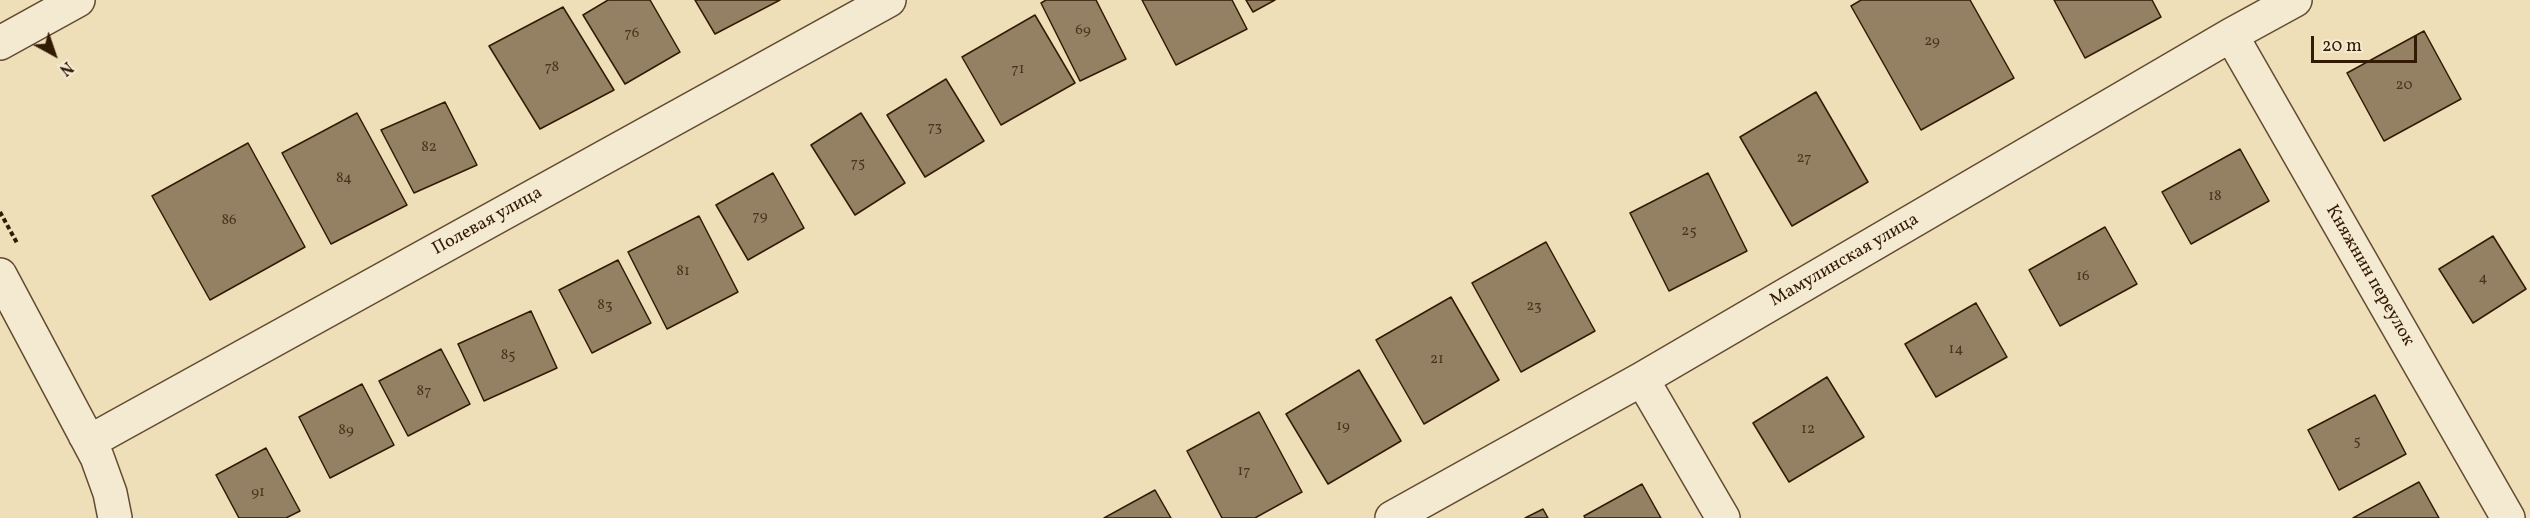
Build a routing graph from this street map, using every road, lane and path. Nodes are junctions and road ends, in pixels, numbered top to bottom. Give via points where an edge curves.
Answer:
1 (78, 0) edge
2 (889, 0) edge
3 (2295, 0) edge
4 (2231, 35) junction
5 (0, 44) edge
6 (0, 275) edge
7 (1642, 379) junction
8 (85, 435) junction
9 (115, 518) edge
10 (1392, 518) edge
11 (1724, 518) edge
12 (2508, 518) edge

1 - 5 street
2 - 8 street, Полевая улица via 116,427 98,436
3 - 4 street, Мамулинская улица
4 - 7 street, Мамулинская улица
4 - 12 street, Княжнин переулок
6 - 8 street
7 - 10 street, Мамулинская улица
7 - 11 street
8 - 9 street via 104,475

